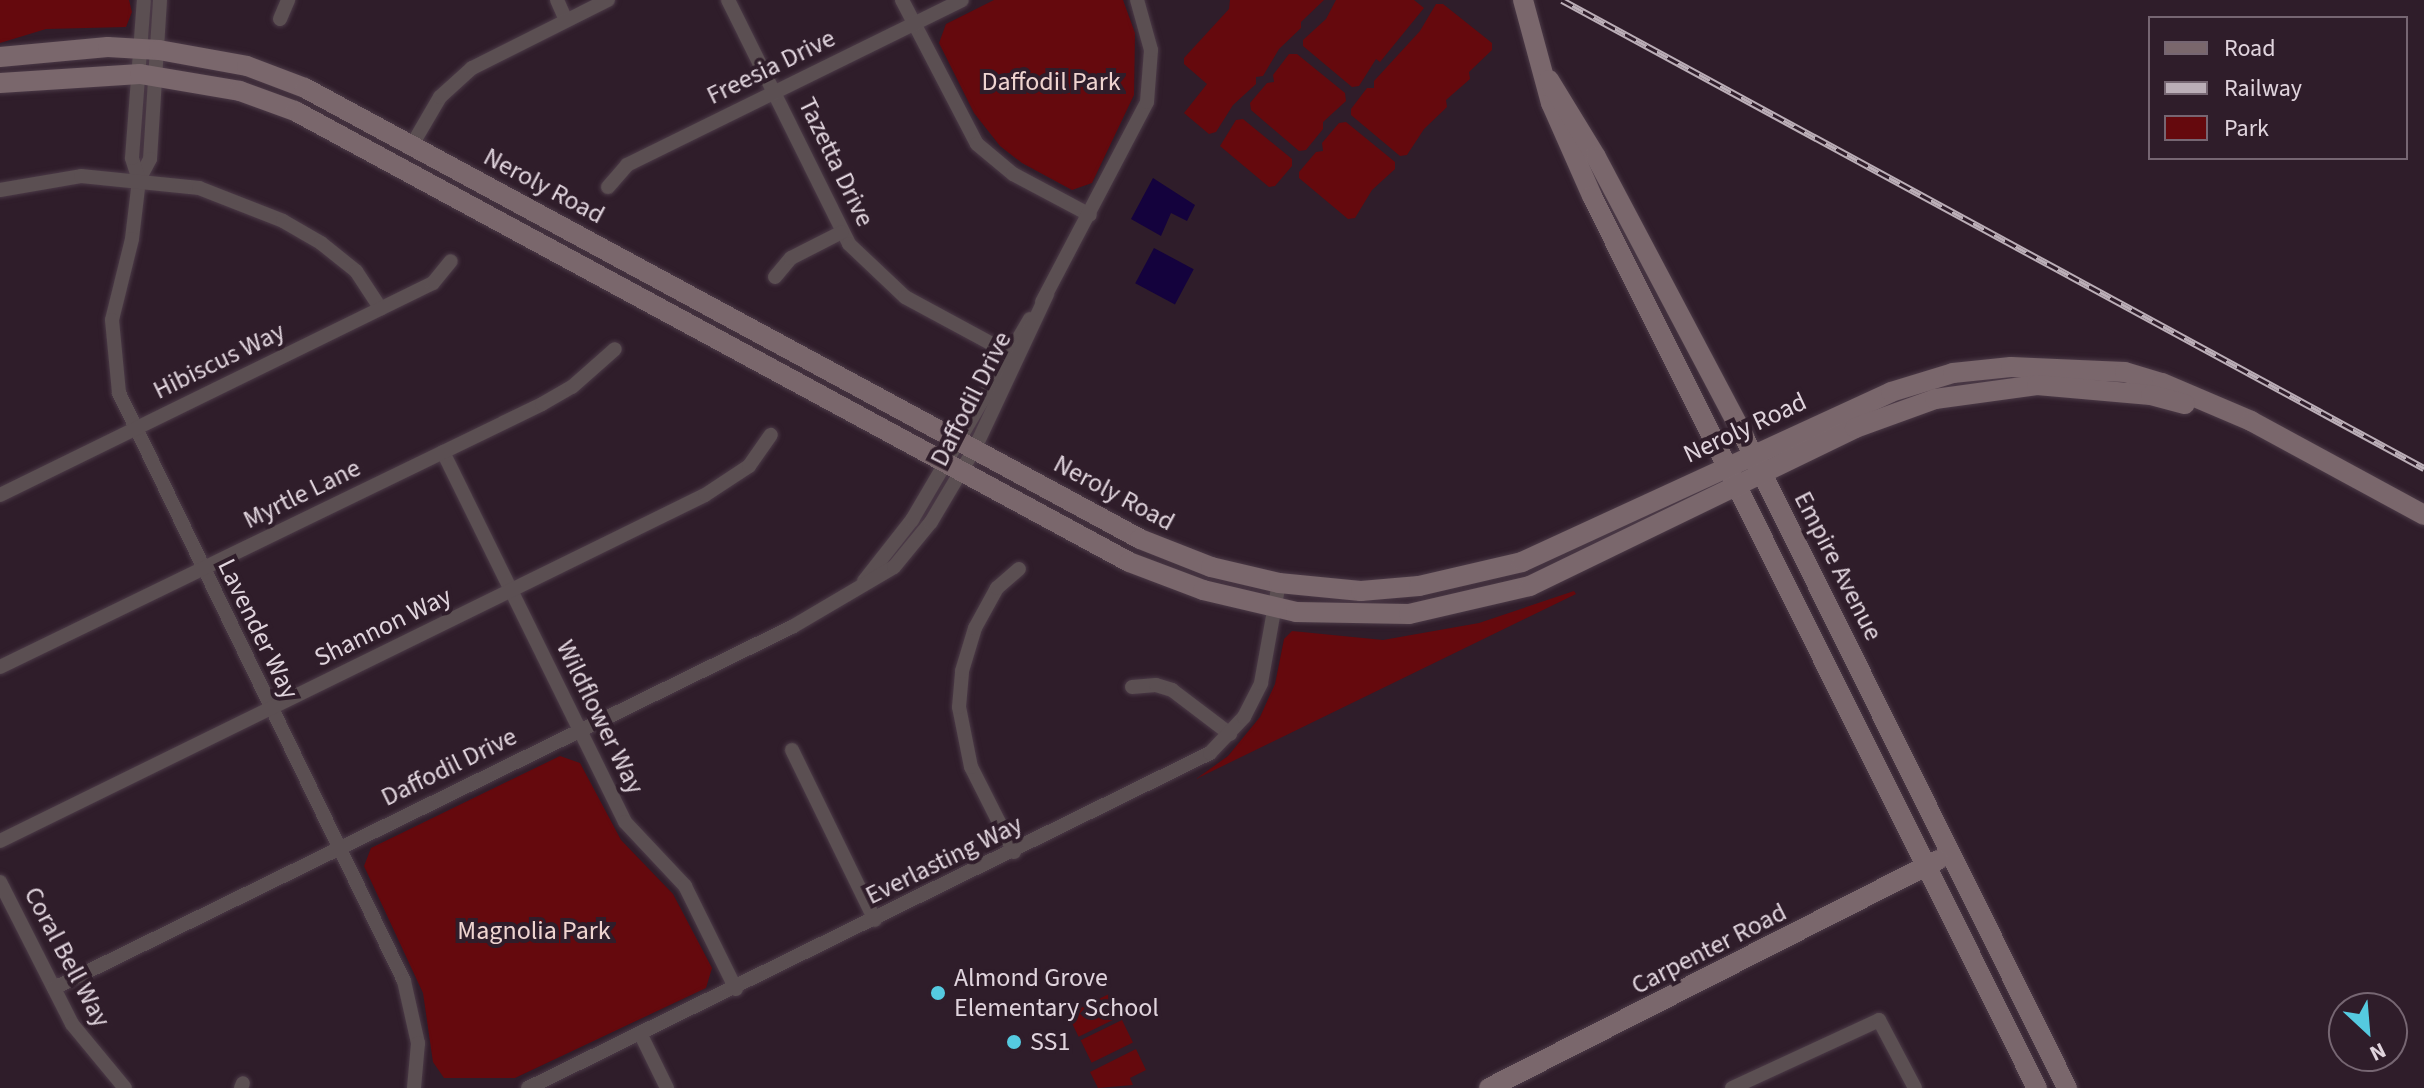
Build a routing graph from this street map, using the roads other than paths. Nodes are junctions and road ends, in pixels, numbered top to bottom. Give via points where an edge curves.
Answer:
1 (144, 0) edge
2 (160, 0) edge
3 (288, 0) edge
4 (557, 0) edge
5 (608, 0) edge
6 (728, 0) edge
7 (902, 0) edge
8 (962, 0) edge
9 (1137, 0) edge
10 (1523, 0) edge
11 (280, 19) dead end
12 (566, 20) junction
13 (913, 24) junction
14 (150, 49) junction
15 (0, 57) edge
16 (148, 75) junction
17 (1546, 77) junction
18 (0, 83) edge
19 (774, 92) junction
20 (412, 145) junction
21 (139, 180) junction
22 (608, 187) dead end
23 (0, 190) edge
24 (1615, 192) junction
25 (1592, 196) junction
26 (1090, 215) junction
27 (842, 232) junction
28 (451, 261) dead end
29 (775, 277) dead end
30 (381, 309) junction
31 (615, 349) dead end
32 (1014, 356) junction
33 (1953, 373) junction
34 (1935, 399) junction
35 (2251, 421) junction
36 (134, 429) junction
37 (771, 435) dead end
38 (967, 444) junction
39 (443, 452) junction
40 (1757, 464) junction
41 (1728, 465) junction
42 (954, 467) junction
43 (1738, 485) junction
44 (0, 495) edge
45 (2424, 515) edge
46 (202, 569) junction
47 (1019, 569) dead end
48 (1279, 583) junction
49 (511, 591) junction
50 (1274, 609) junction
51 (0, 667) edge
52 (1132, 687) dead end
53 (270, 709) junction
54 (580, 731) junction
55 (1230, 734) junction
56 (792, 750) dead end
57 (0, 841) edge
58 (339, 848) junction
59 (1014, 852) junction
60 (1952, 854) junction
61 (1928, 865) junction
62 (0, 882) edge
63 (875, 920) junction
64 (54, 988) junction
65 (736, 989) junction
66 (641, 1035) junction
67 (125, 1088) edge
68 (414, 1088) edge
69 (528, 1088) edge
70 (667, 1088) edge
71 (1489, 1088) edge
72 (1732, 1088) edge
73 (1915, 1088) edge
74 (2037, 1088) edge
75 (2067, 1088) edge

1 - 14 street
2 - 14 street
3 - 11 street
4 - 12 street
5 - 12 street
6 - 19 street, Tazetta Drive
7 - 13 street
8 - 13 street, Freesia Drive
9 - 26 street, Daffodil Drive via 1151,50 1147,102
10 - 17 street, Empire Avenue
12 - 20 street via 472,68 440,97
13 - 19 street, Freesia Drive
13 - 26 street via 965,128 990,159
14 - 15 street, Neroly Road via 42,50
14 - 16 street, Lavender Way
14 - 20 street, Neroly Road via 247,66 305,88
16 - 18 street, Neroly Road
16 - 21 street, Lavender Way via 132,158
16 - 42 street, Neroly Road via 240,91 295,111
17 - 24 street, Empire Avenue via 1563,97
17 - 25 street, Empire Avenue via 1551,103
19 - 22 street, Freesia Drive via 627,165
19 - 27 street, Tazetta Drive
20 - 38 street, Neroly Road
21 - 23 street via 81,176
21 - 30 street via 199,188 283,221 343,258
21 - 36 street, Lavender Way via 111,345 119,393
24 - 25 street
24 - 40 street, Empire Avenue
25 - 41 street, Empire Avenue
26 - 32 street, Daffodil Drive
27 - 29 street via 791,258
27 - 32 street, Tazetta Drive via 879,277 905,297
28 - 30 street, Hibiscus Way via 433,283
30 - 36 street, Hibiscus Way
31 - 39 street, Myrtle Lane via 572,387
32 - 38 street, Daffodil Drive
33 - 34 street
33 - 35 street, Neroly Road via 2011,367 2125,372
33 - 40 street, Neroly Road via 1864,403
34 - 35 street, Neroly Road via 2037,385 2151,395
34 - 40 street, Neroly Road
35 - 45 street, Neroly Road
36 - 44 street, Hibiscus Way
36 - 46 street, Lavender Way
37 - 49 street, Shannon Way via 749,466 705,495
38 - 42 street, Daffodil Drive
38 - 48 street, Neroly Road via 1155,545 1211,567
39 - 46 street, Myrtle Lane
39 - 49 street, Wildflower Way
40 - 41 street, Neroly Road
40 - 43 street, Neroly Road
40 - 60 street, Empire Avenue
41 - 43 street, Empire Avenue
41 - 48 street, Neroly Road via 1522,562 1463,579 1361,591
42 - 50 street, Neroly Road via 1129,562
42 - 54 street, Daffodil Drive via 862,585 806,620
43 - 50 street, Neroly Road via 1500,596 1409,614 1361,617
43 - 61 street, Empire Avenue
46 - 51 street, Myrtle Lane
46 - 53 street, Lavender Way
47 - 59 street via 997,588 975,628 962,671 959,707 971,767
48 - 50 street, Everlasting Way
49 - 53 street, Shannon Way
49 - 54 street, Wildflower Way
50 - 55 street, Everlasting Way via 1261,683
52 - 55 street via 1172,690
53 - 57 street, Shannon Way
53 - 58 street, Lavender Way
54 - 58 street, Daffodil Drive
54 - 65 street, Wildflower Way via 625,822 685,886
55 - 59 street, Everlasting Way via 1185,769
56 - 63 street
58 - 64 street, Daffodil Drive
58 - 68 street, Lavender Way via 404,981 418,1043
59 - 63 street, Everlasting Way
60 - 61 street, Carpenter Road
60 - 75 street, Empire Avenue
61 - 71 street, Carpenter Road
61 - 74 street, Empire Avenue
62 - 64 street, Coral Bell Way
63 - 65 street, Everlasting Way
64 - 67 street, Coral Bell Way via 88,1048
65 - 66 street, Everlasting Way
66 - 69 street, Everlasting Way
66 - 70 street
72 - 73 street via 1879,1020

